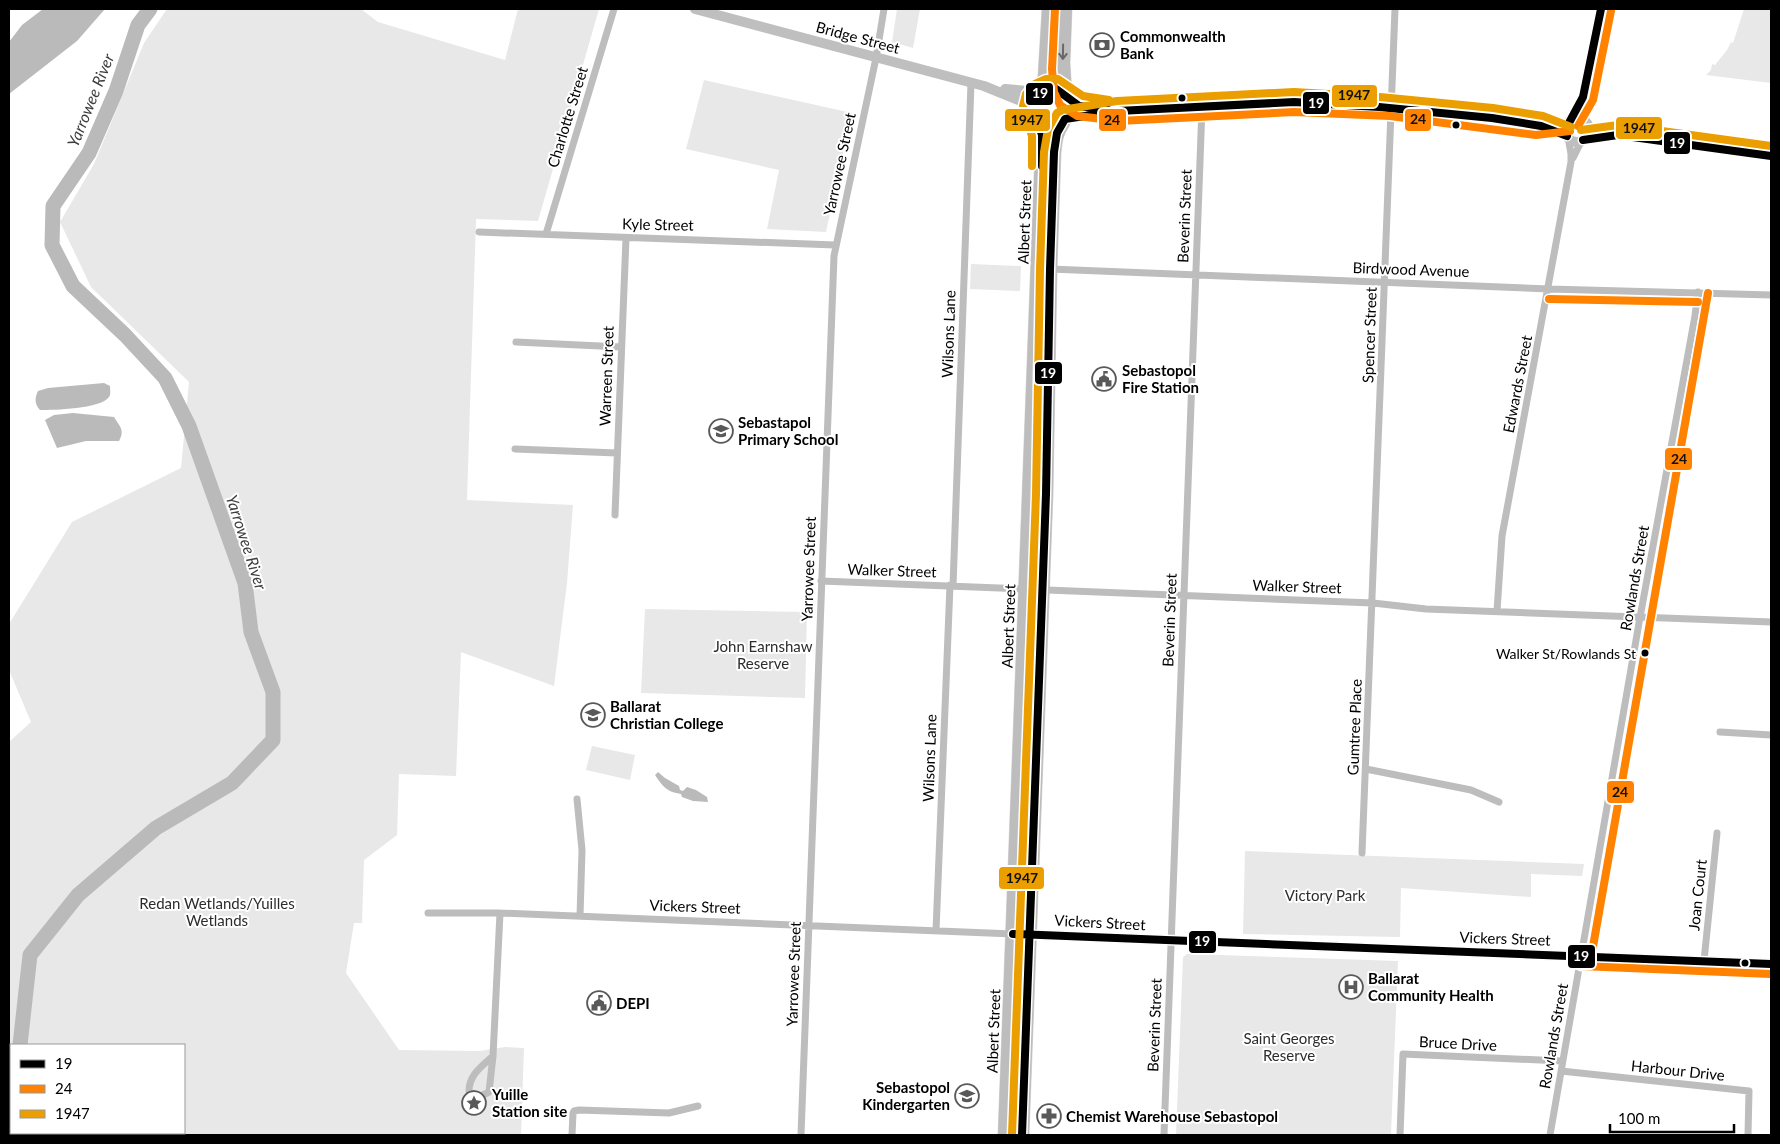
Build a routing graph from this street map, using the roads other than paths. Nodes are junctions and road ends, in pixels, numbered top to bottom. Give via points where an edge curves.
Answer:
1 (614, 9) edge
2 (695, 9) edge
3 (884, 9) edge
4 (1048, 9) edge
5 (1065, 9) edge
6 (1395, 9) edge
7 (1600, 9) edge
8 (876, 58) junction
9 (971, 82) junction
10 (984, 86) junction
11 (1041, 92) junction
12 (1583, 96) junction
13 (1066, 97) junction
14 (1391, 106) junction
15 (1202, 107) junction
16 (1118, 111) junction
17 (1036, 115) junction
18 (1065, 119) junction
19 (1569, 121) junction
20 (1586, 123) junction
21 (1536, 125) junction
22 (1618, 136) junction
23 (1568, 137) junction
24 (1582, 140) junction
25 (1771, 156) edge
26 (1571, 162) junction
27 (479, 232) dead end
28 (546, 234) junction
29 (626, 238) junction
30 (835, 245) junction
31 (1050, 269) junction
32 (1196, 274) junction
33 (1385, 282) junction
34 (1549, 289) junction
35 (1698, 292) junction
36 (1771, 295) edge
37 (516, 342) dead end
38 (621, 347) junction
39 (515, 449) dead end
40 (617, 452) junction
41 (615, 515) dead end
42 (821, 581) junction
43 (951, 585) junction
44 (1025, 588) junction
45 (1043, 590) junction
46 (1184, 595) junction
47 (1373, 603) junction
48 (1497, 611) junction
49 (1641, 617) junction
50 (1771, 622) edge
51 (1720, 732) dead end
52 (1771, 735) edge
53 (1366, 768) junction
54 (577, 799) dead end
55 (1499, 802) dead end
56 (1717, 833) dead end
57 (1362, 852) dead end
58 (428, 912) dead end
59 (500, 913) junction
60 (580, 916) junction
61 (809, 924) junction
62 (936, 931) junction
63 (1013, 934) junction
64 (1030, 934) junction
65 (1171, 940) junction
66 (1581, 956) junction
67 (1704, 961) junction
68 (1771, 964) edge
69 (493, 1056) junction
70 (1562, 1061) junction
71 (1561, 1071) junction
72 (698, 1106) dead end
73 (572, 1135) edge
74 (801, 1135) edge
75 (1005, 1135) edge
76 (1022, 1135) edge
77 (1164, 1135) edge
78 (1400, 1135) edge
79 (1550, 1135) edge
80 (1748, 1135) edge

1 - 28 street, Charlotte Street
2 - 8 street, Bridge Street
3 - 8 street, Yarrowee Street
4 - 11 highway via 1045,76
5 -> 13 highway via 1063,63
6 - 14 street, Spencer Street
7 - 12 street
8 - 9 street, Bridge Street
8 - 30 street, Yarrowee Street
9 - 10 street, Bridge Street
9 - 43 street, Wilsons Lane
10 - 11 street
10 - 17 street via 1021,101
11 - 13 highway via 1052,89
11 - 17 highway via 1034,103
12 - 19 street
12 - 20 street
13 - 16 street via 1079,106
13 - 18 highway via 1069,111
14 - 15 street via 1294,102
14 - 21 street
14 - 33 street, Spencer Street
15 - 16 street
15 - 32 street, Beverin Street
16 - 18 street
17 - 18 highway via 1044,123 1059,123
17 - 44 highway, Albert Street via 1042,140 1042,160
18 - 31 highway, Albert Street via 1055,145
19 - 20 street via 1578,118
19 - 21 street
19 - 23 street via 1565,128
20 - 22 street
20 - 24 street via 1588,132
21 - 23 street
22 - 24 street
22 - 25 street
23 - 24 street
23 - 26 street, Edwards Street
24 - 26 street, Edwards Street
26 - 34 street, Edwards Street
27 - 28 street, Kyle Street
28 - 29 street, Kyle Street
29 - 30 street, Kyle Street
29 - 38 street, Warreen Street
30 - 42 street, Yarrowee Street
31 - 32 street, Birdwood Avenue
31 - 45 highway, Albert Street
32 - 33 street, Birdwood Avenue
32 - 46 street, Beverin Street
33 - 34 street, Birdwood Avenue
33 - 47 street, Spencer Street
34 - 35 street, Birdwood Avenue
34 - 48 street, Edwards Street via 1502,536
35 - 36 street, Birdwood Avenue
35 - 49 street, Rowlands Street
37 - 38 street
38 - 40 street, Warreen Street
39 - 40 street
40 - 41 street, Warreen Street
42 - 43 street, Walker Street
42 - 61 street, Yarrowee Street
43 - 44 street, Walker Street
43 - 62 street, Wilsons Lane
44 - 45 street, Walker Street
44 - 63 highway, Albert Street
45 - 46 street, Walker Street
45 - 64 highway, Albert Street
46 - 47 street, Walker Street
46 - 65 street, Beverin Street
47 - 48 street, Walker Street
47 - 53 street, Gumtree Place
48 - 49 street, Walker Street
49 - 50 street, Walker Street
49 - 66 street, Rowlands Street
51 - 52 street
53 - 55 street via 1471,790
53 - 57 street, Gumtree Place
54 - 60 street via 582,850
56 - 67 street, Joan Court
58 - 59 street, Vickers Street
59 - 60 street, Vickers Street
59 - 69 street
60 - 61 street, Vickers Street
61 - 62 street, Vickers Street
61 - 74 street, Yarrowee Street
62 - 63 street, Vickers Street
63 - 64 street, Vickers Street
63 - 75 highway, Albert Street
64 - 65 street, Vickers Street
64 - 76 highway, Albert Street
65 - 66 street, Vickers Street
65 - 77 street, Beverin Street
66 - 67 street, Vickers Street
66 - 70 street, Rowlands Street
67 - 68 street, Vickers Street
69 - 69 street via 489,1092 479,1097 469,1092 469,1084 472,1076
70 - 71 street, Rowlands Street
70 - 78 street, Bruce Drive via 1403,1054
71 - 79 street, Rowlands Street
71 - 80 street, Harbour Drive via 1749,1091
72 - 73 street via 669,1113 574,1111

